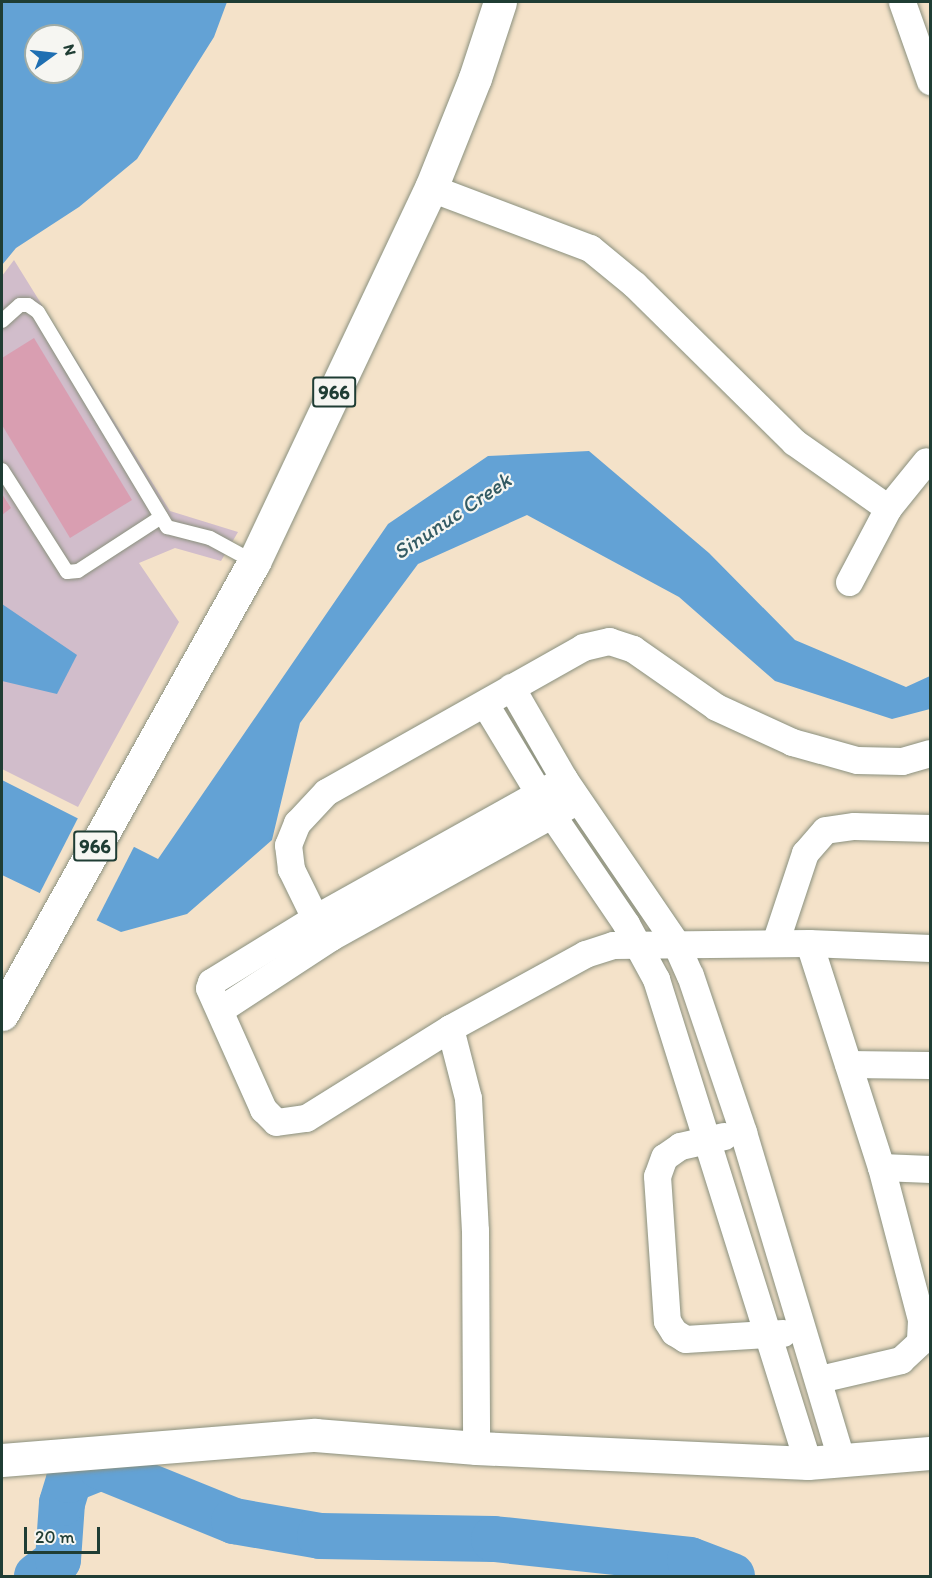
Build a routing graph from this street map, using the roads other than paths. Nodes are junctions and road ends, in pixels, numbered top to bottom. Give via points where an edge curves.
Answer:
1 (500, 2) edge
2 (915, 18) edge
3 (930, 81) edge
4 (431, 188) junction
5 (2, 321) edge
6 (926, 461) dead end
7 (2, 470) edge
8 (888, 508) junction
9 (161, 517) junction
10 (254, 562) junction
11 (849, 582) dead end
12 (511, 687) junction
13 (485, 704) junction
14 (930, 753) edge
15 (571, 789) junction
16 (546, 804) junction
17 (930, 828) edge
18 (323, 927) junction
19 (637, 942) junction
20 (675, 942) junction
21 (809, 943) junction
22 (776, 944) junction
23 (930, 948) edge
24 (2, 1014) edge
25 (450, 1028) junction
26 (848, 1064) junction
27 (930, 1065) edge
28 (743, 1132) junction
29 (707, 1138) junction
30 (881, 1167) junction
31 (930, 1169) edge
32 (803, 1332) junction
33 (767, 1334) junction
34 (820, 1379) junction
35 (476, 1448) junction
36 (930, 1453) edge
37 (2, 1460) edge
38 (842, 1461) junction
39 (808, 1463) junction

1 - 4 main road, 966
2 - 3 street
4 - 8 street via 590,248 635,285 794,442
4 - 10 main road, 966
5 - 9 lane via 20,305 38,312
6 - 8 street
7 - 9 lane via 67,572 78,571
8 - 11 street
9 - 10 lane via 167,527 210,538
10 - 24 main road, 966
12 - 13 street
12 - 14 street via 583,647 609,641 633,649 716,707 792,742 857,760 902,760
12 - 15 street
13 - 16 street
13 - 18 street via 326,792 297,823 288,845 291,869
15 - 16 street
15 - 20 street
16 - 18 street
16 - 19 street
17 - 22 street via 854,826 825,830 804,853
18 - 25 street via 211,982 209,988 263,1109 276,1122 306,1118
19 - 20 street
19 - 25 street via 585,954
19 - 29 street via 656,980
20 - 22 street
20 - 28 street
21 - 22 street
21 - 23 street
21 - 26 street
25 - 35 street via 468,1098 475,1230
26 - 27 street
26 - 30 street
28 - 29 street
28 - 32 street
29 - 33 street
29 - 33 street via 680,1146 664,1158 657,1176 667,1321 685,1340
30 - 31 street
30 - 34 street via 921,1320 920,1342 901,1360
32 - 33 street
32 - 34 street
33 - 39 street
34 - 38 street
35 - 37 main road via 315,1435
35 - 39 main road
36 - 38 main road
38 - 39 main road

